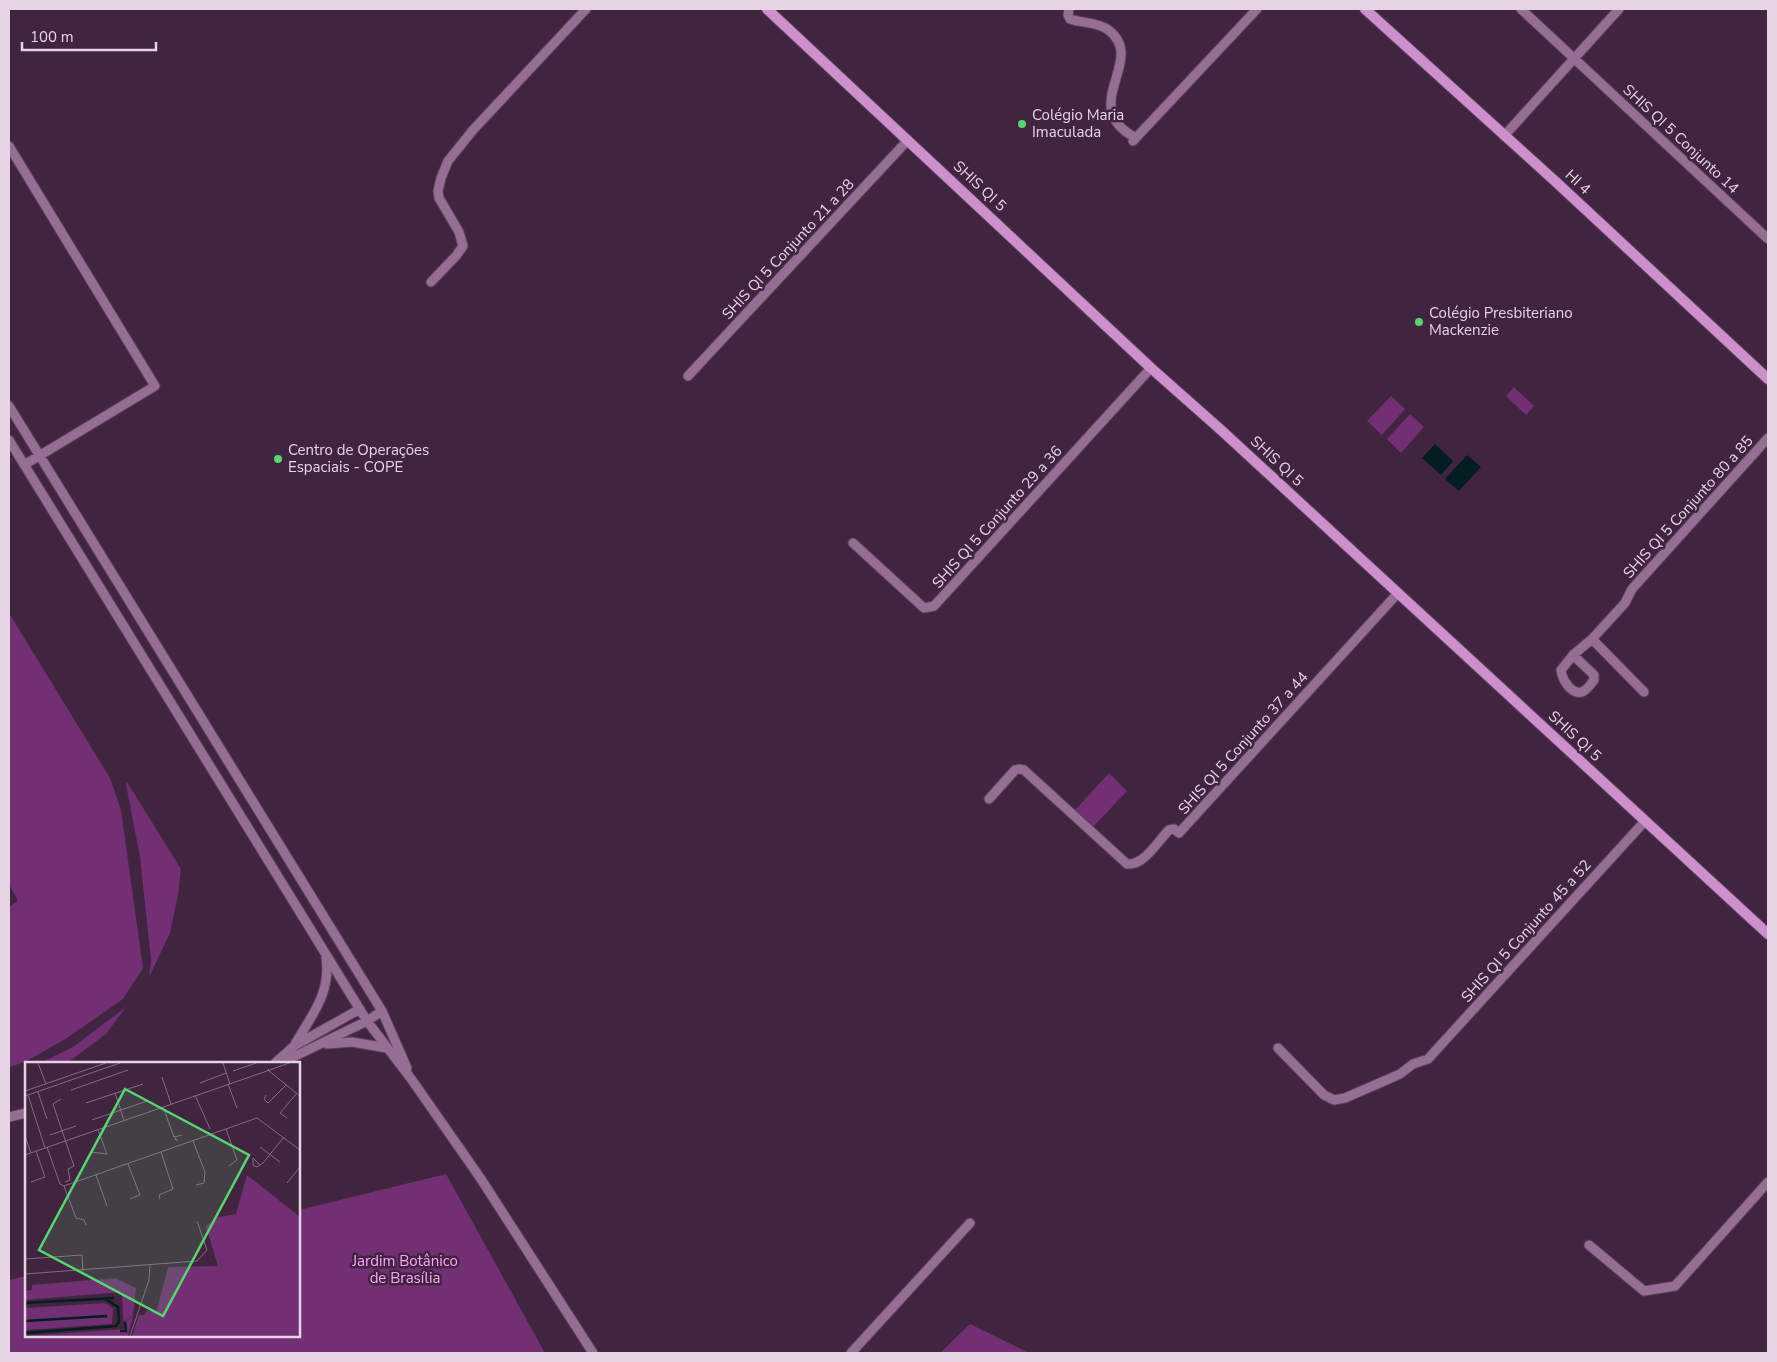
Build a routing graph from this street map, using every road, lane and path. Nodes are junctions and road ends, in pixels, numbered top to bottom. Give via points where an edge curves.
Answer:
1 (586, 9) edge
2 (767, 9) edge
3 (1069, 9) edge
4 (1256, 9) edge
5 (1365, 9) edge
6 (1521, 9) edge
7 (1620, 9) edge
8 (1574, 59) junction
9 (1504, 136) junction
10 (908, 140) junction
11 (9, 146) edge
12 (1768, 239) edge
13 (431, 282) dead end
14 (1152, 368) junction
15 (688, 376) dead end
16 (1768, 379) edge
17 (9, 406) edge
18 (23, 428) junction
19 (1768, 438) edge
20 (9, 439) edge
21 (40, 455) junction
22 (24, 465) junction
23 (78, 518) junction
24 (63, 528) junction
25 (853, 543) dead end
26 (1398, 593) junction
27 (1592, 639) junction
28 (1574, 655) dead end
29 (1644, 692) dead end
30 (989, 799) dead end
31 (1644, 821) junction
32 (1768, 934) edge
33 (325, 953) junction
34 (360, 1009) junction
35 (382, 1011) junction
36 (367, 1021) junction
37 (322, 1044) junction
38 (294, 1046) junction
39 (386, 1048) junction
40 (1278, 1048) dead end
41 (276, 1062) edge
42 (283, 1062) edge
43 (412, 1080) junction
44 (25, 1113) edge
45 (9, 1115) edge
46 (1768, 1182) edge
47 (970, 1223) dead end
48 (1589, 1245) dead end
49 (593, 1353) edge
50 (851, 1353) edge

1 - 13 street via 448,161 440,178 439,198 459,232 463,246
2 - 10 street, SHIS QI 5
3 - 4 street via 1070,19 1094,23 1116,38 1122,56 1110,106 1119,127 1135,140
5 - 9 street, HI 4
6 - 8 street, SHIS QI 5 Conjunto 14
7 - 8 street
8 - 9 street
8 - 12 street, SHIS QI 5 Conjunto 14
9 - 16 street, HI 4
10 - 14 street, SHIS QI 5
10 - 15 street, SHIS QI 5 Conjunto 21 a 28
11 - 21 street via 155,386
14 - 25 street, SHIS QI 5 Conjunto 29 a 36 via 934,606 924,608
14 - 26 street, SHIS QI 5
17 - 18 street
18 - 20 street via 21,439
18 - 21 street
19 - 27 street, SHIS QI 5 Conjunto 80 a 85 via 1632,588 1625,603
20 - 22 street
21 - 22 street
21 - 23 street
22 - 24 street
23 - 24 street via 65,517
23 - 35 street
24 - 33 street
26 - 30 street, SHIS QI 5 Conjunto 37 a 44 via 1179,833 1169,830 1141,860 1127,864 1024,770 1015,770
26 - 31 street, SHIS QI 5
27 - 28 street, SHIS QI 5 Conjunto 80 a 85
27 - 29 street
31 - 32 street, SHIS QI 5
31 - 40 street, SHIS QI 5 Conjunto 45 a 52 via 1428,1058 1400,1074 1334,1100 1324,1095
33 - 34 street
33 - 38 street via 328,972 324,993
34 - 36 street
34 - 38 street
35 - 36 street
35 - 43 street
36 - 37 street
36 - 39 street
37 - 39 street via 352,1042
37 - 42 street
38 - 41 street
39 - 43 street
43 - 49 street via 481,1179
44 - 45 street
46 - 48 street via 1674,1286 1644,1291
47 - 50 street

